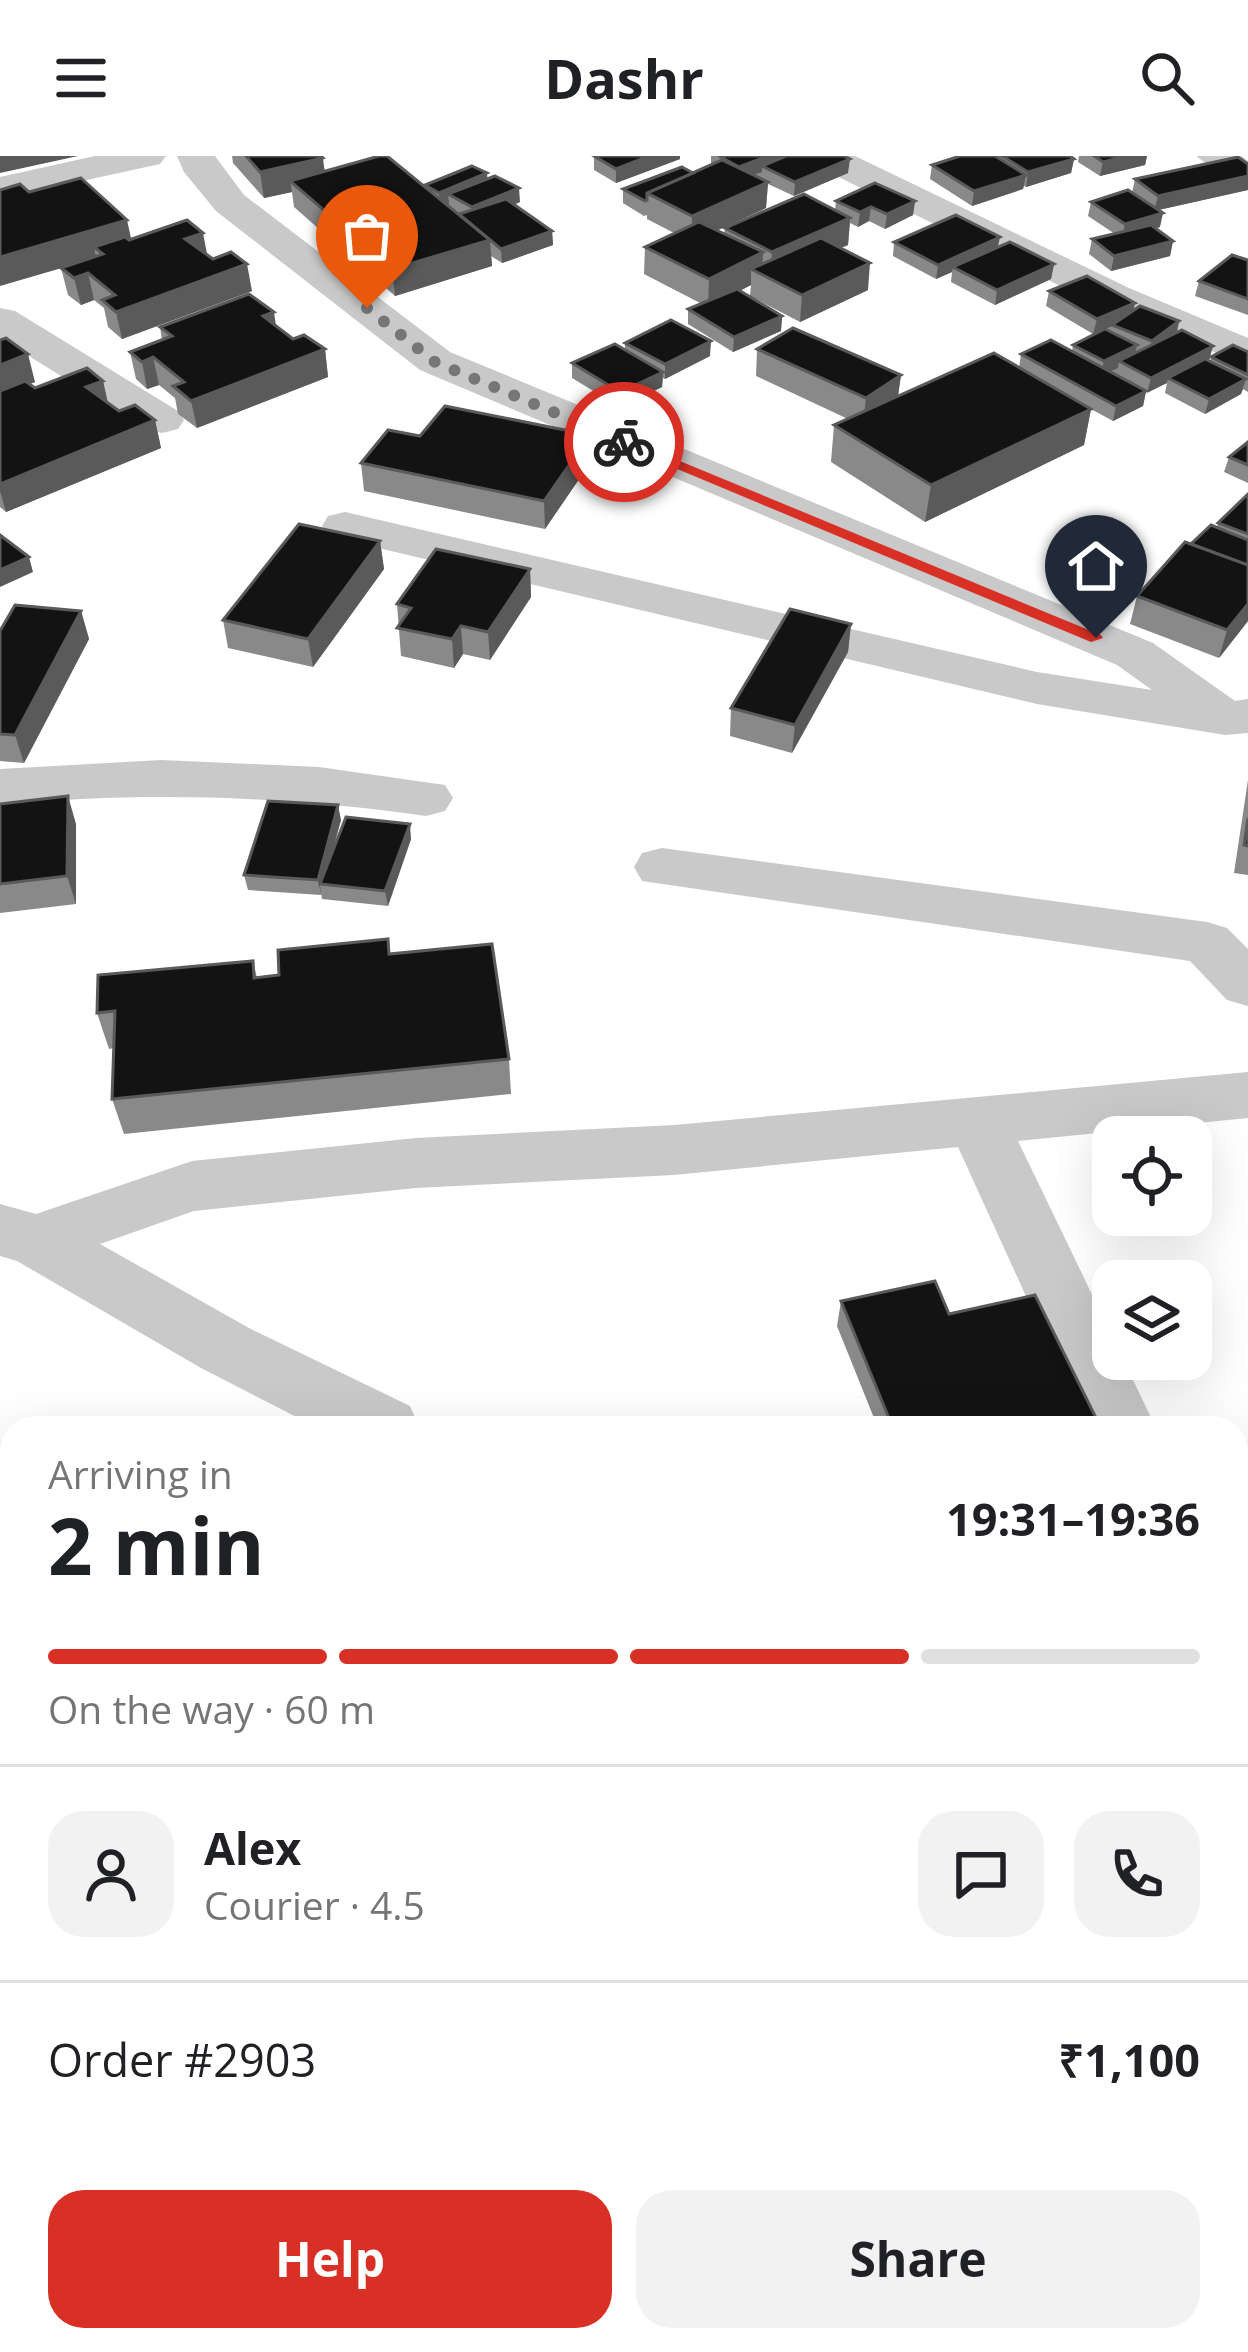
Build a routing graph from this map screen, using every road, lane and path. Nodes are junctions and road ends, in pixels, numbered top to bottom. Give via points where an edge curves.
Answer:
1 (147, 156) edge
2 (196, 156) edge
3 (825, 156) edge
4 (1214, 156) edge
5 (1248, 177) edge
6 (0, 188) edge
7 (0, 320) edge
8 (1248, 353) edge
9 (163, 420) dead end
10 (345, 526) dead end
11 (1240, 721) edge
12 (0, 787) edge
13 (426, 798) dead end
14 (662, 867) dead end
15 (1248, 986) edge
16 (1248, 1095) edge
17 (977, 1121) junction
18 (18, 1235) edge
19 (362, 1416) edge
20 (1114, 1416) edge

1 - 6 street
2 - 11 street via 230,202 435,362 1135,654
3 - 8 street
4 - 5 street
7 - 9 street
10 - 11 street via 1036,688
12 - 13 street via 190,774
14 - 15 street via 1207,943
16 - 17 street
17 - 18 street via 192,1186
17 - 20 street
18 - 19 street

